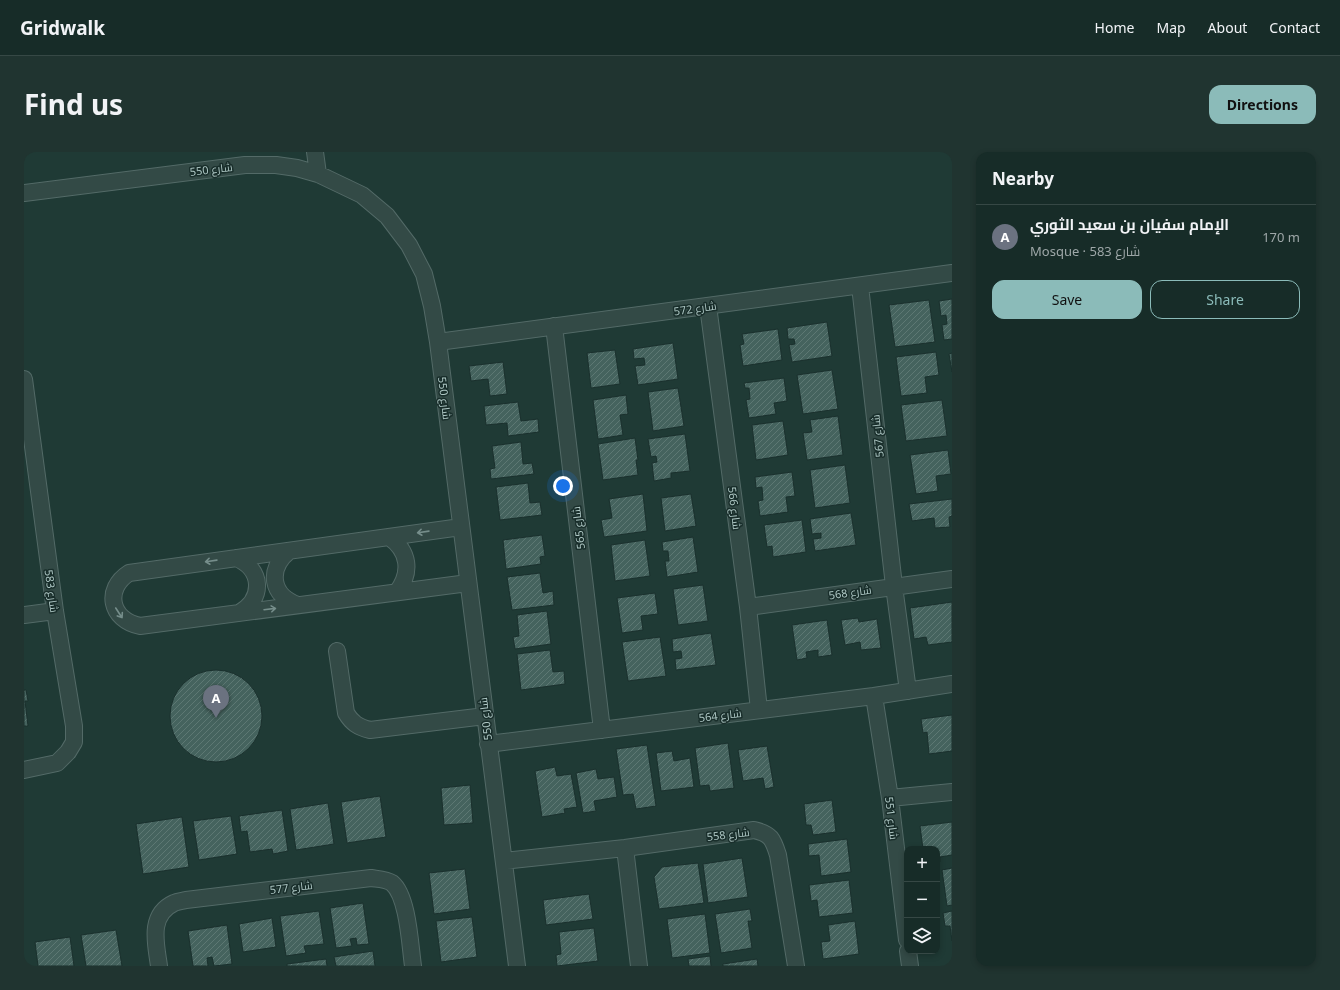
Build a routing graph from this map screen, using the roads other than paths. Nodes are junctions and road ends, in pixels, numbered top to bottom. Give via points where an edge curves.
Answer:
1 (315, 152) edge
2 (318, 174) junction
3 (24, 193) edge
4 (952, 273) edge
5 (860, 286) junction
6 (708, 306) junction
7 (554, 326) junction
8 (438, 342) junction
9 (24, 379) edge
10 (29, 459) edge
11 (461, 527) junction
12 (389, 537) junction
13 (289, 551) junction
14 (236, 558) junction
15 (952, 579) edge
16 (468, 583) junction
17 (894, 586) junction
18 (397, 592) junction
19 (298, 605) junction
20 (748, 607) junction
21 (55, 611) junction
22 (239, 613) junction
23 (24, 615) edge
24 (337, 651) dead end
25 (952, 684) edge
26 (908, 691) junction
27 (874, 696) junction
28 (759, 710) junction
29 (485, 716) junction
30 (602, 730) junction
31 (488, 744) junction
32 (24, 770) edge
33 (952, 792) edge
34 (890, 798) junction
35 (625, 848) junction
36 (504, 861) junction
37 (904, 918) edge
38 (908, 954) edge
39 (159, 966) edge
40 (413, 966) edge
41 (517, 966) edge
42 (639, 966) edge
43 (796, 966) edge
44 (910, 966) edge

1 - 2 street
2 - 3 street, شارع 550 via 276,165 245,165
2 - 8 street, شارع 550 via 362,195 387,216 409,245 424,274
4 - 5 street, شارع 572
5 - 6 street, شارع 572
5 - 17 street, شارع 567
6 - 7 street, شارع 572
6 - 20 street, شارع 566
7 - 8 street, شارع 572
7 - 30 street, شارع 565
8 - 11 street, شارع 550
9 - 10 street, شارع 583
10 - 21 street, شارع 583
11 -> 12 street
11 - 16 street, شارع 550
12 - 13 street
12 - 18 street via 401,548 407,563 405,579
13 - 14 street
13 - 19 street via 278,562 274,578 284,598
14 - 22 street via 253,570 257,584 255,598
14 -> 22 street via 129,573 118,582 113,595 116,610 132,625
15 - 17 street, شارع 568
16 - 18 street
16 - 29 street, شارع 550
17 - 20 street, شارع 568
17 - 26 street, شارع 567
18 - 19 street
22 -> 19 street
20 - 28 street, شارع 566
21 - 23 street
21 - 32 street, شارع 583 via 74,726 74,742 57,763
24 - 29 street via 346,713 362,728 370,730
25 - 26 street, شارع 564
26 - 27 street, شارع 564
27 - 28 street, شارع 564
27 - 34 street, شارع 551
28 - 30 street, شارع 564
29 - 31 street, شارع 550
30 - 31 street, شارع 564
31 - 36 street, شارع 550
33 - 34 street
34 - 37 street, شارع 551
35 - 36 street, شارع 558
35 - 42 street
35 - 43 street, شارع 558 via 754,830 763,832 774,843 778,855
36 - 41 street, شارع 550
38 - 44 street
39 - 40 street, شارع 577 via 155,934 158,920 174,903 371,878 390,882 398,889 404,902

